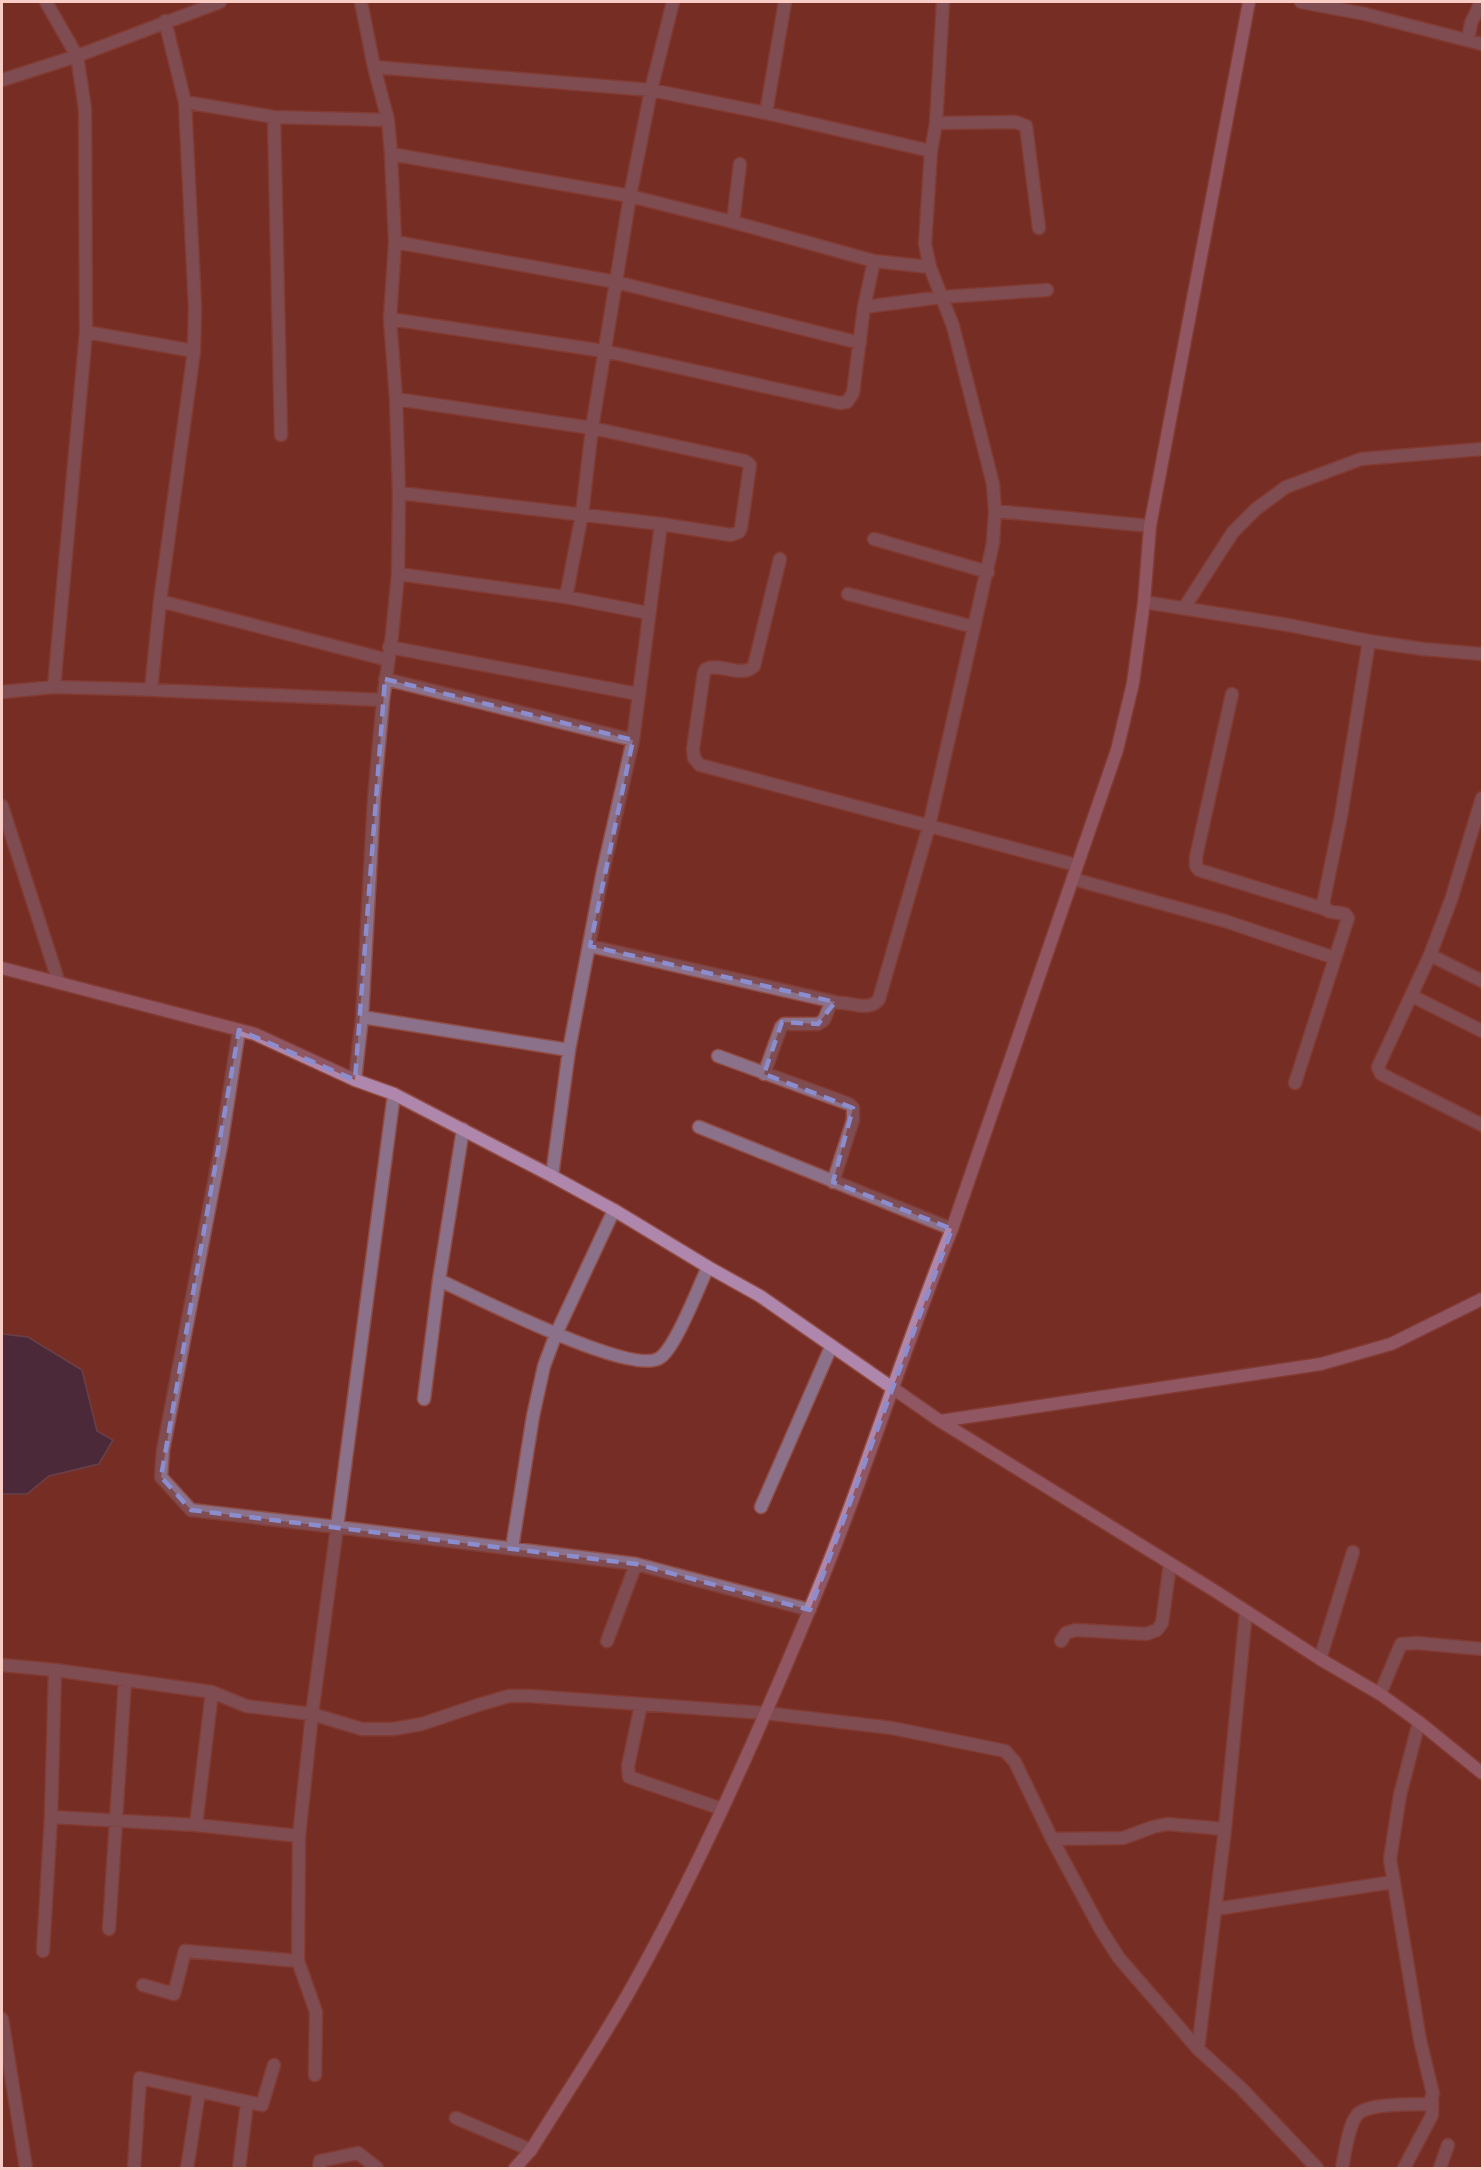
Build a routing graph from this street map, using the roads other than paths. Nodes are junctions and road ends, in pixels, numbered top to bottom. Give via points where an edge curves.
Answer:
1 (46, 2) edge
2 (220, 2) edge
3 (361, 2) edge
4 (674, 2) edge
5 (785, 2) edge
6 (943, 2) edge
7 (1249, 2) edge
8 (1301, 2) edge
9 (1480, 2) edge
10 (165, 21) junction
11 (1468, 40) junction
12 (1482, 44) edge
13 (77, 56) junction
14 (374, 67) junction
15 (2, 80) edge
16 (651, 90) junction
17 (185, 102) junction
18 (766, 113) junction
19 (274, 117) junction
20 (388, 120) junction
21 (936, 123) junction
22 (931, 151) junction
23 (391, 154) junction
24 (740, 164) dead end
25 (630, 196) junction
26 (733, 222) junction
27 (1039, 228) dead end
28 (394, 242) junction
29 (874, 261) junction
30 (930, 267) junction
31 (616, 282) junction
32 (1047, 290) dead end
33 (942, 297) junction
34 (864, 307) junction
35 (390, 319) junction
36 (86, 332) junction
37 (860, 343) junction
38 (194, 351) junction
39 (604, 351) junction
40 (396, 399) junction
41 (591, 428) junction
42 (281, 435) dead end
43 (1482, 449) edge
44 (399, 493) junction
45 (995, 511) junction
46 (582, 514) junction
47 (661, 524) junction
48 (1150, 526) junction
49 (874, 539) dead end
50 (780, 559) dead end
51 (988, 572) junction
52 (398, 574) junction
53 (848, 594) dead end
54 (566, 597) junction
55 (160, 601) junction
56 (1144, 602) junction
57 (1184, 608) junction
58 (648, 613) junction
59 (974, 627) junction
60 (1369, 641) junction
61 (388, 654) junction
62 (1482, 654) edge
63 (385, 679) junction
64 (54, 687) junction
65 (151, 690) junction
66 (2, 692) edge
67 (638, 694) junction
68 (1232, 694) dead end
69 (383, 700) junction
70 (633, 740) junction
71 (1482, 798) edge
72 (2, 806) edge
73 (929, 826) junction
74 (1076, 865) junction
75 (1073, 879) junction
76 (1325, 909) junction
77 (590, 946) junction
78 (1430, 955) junction
79 (1335, 958) junction
80 (2, 968) edge
81 (1482, 981) edge
82 (59, 983) junction
83 (1412, 996) junction
84 (835, 1002) junction
85 (362, 1017) junction
86 (239, 1029) junction
87 (1482, 1031) edge
88 (569, 1050) junction
89 (718, 1056) dead end
90 (764, 1074) junction
91 (355, 1080) junction
92 (1295, 1083) dead end
93 (394, 1094) junction
94 (1482, 1125) edge
95 (699, 1127) dead end
96 (463, 1129) junction
97 (552, 1176) junction
98 (833, 1182) junction
99 (614, 1210) junction
100 (952, 1229) junction
101 (708, 1267) junction
102 (439, 1280) junction
103 (1482, 1299) edge
104 (556, 1334) junction
105 (831, 1347) junction
106 (893, 1387) junction
107 (424, 1399) dead end
108 (940, 1421) junction
109 (761, 1507) dead end
110 (338, 1527) junction
111 (512, 1548) junction
112 (1353, 1552) dead end
113 (636, 1564) junction
114 (1170, 1564) junction
115 (810, 1610) junction
116 (1246, 1611) junction
117 (607, 1641) dead end
118 (1061, 1641) dead end
119 (1482, 1649) edge
120 (1320, 1659) junction
121 (2, 1665) edge
122 (55, 1670) junction
123 (126, 1680) junction
124 (212, 1692) junction
125 (1380, 1694) junction
126 (641, 1706) junction
127 (765, 1713) junction
128 (312, 1714) junction
129 (1419, 1722) junction
130 (1482, 1773) edge
131 (722, 1809) junction
132 (51, 1817) junction
133 (115, 1820) junction
134 (196, 1825) junction
135 (1225, 1829) junction
136 (299, 1836) junction
137 (1052, 1839) junction
138 (1393, 1882) junction
139 (1216, 1909) junction
140 (109, 1929) dead end
141 (43, 1950) dead end
142 (298, 1961) junction
143 (143, 1985) dead end
144 (2, 2019) edge
145 (1198, 2049) junction
146 (274, 2065) dead end
147 (315, 2075) dead end
148 (199, 2092) junction
149 (1432, 2098) junction
150 (248, 2103) junction
151 (456, 2118) dead end
152 (1448, 2145) dead end
153 (531, 2150) junction
154 (26, 2169) edge
155 (134, 2169) edge
156 (187, 2169) edge
157 (239, 2169) edge
158 (319, 2169) edge
159 (377, 2169) edge
160 (515, 2169) edge
161 (1317, 2169) edge
162 (1342, 2169) edge
163 (1404, 2169) edge
164 (1440, 2169) edge

1 - 13 street
2 - 10 street
3 - 14 street
4 - 16 street
5 - 18 street
6 - 21 street
7 - 48 street
8 - 11 street
9 - 11 street
10 - 13 street
10 - 17 street
11 - 12 street
13 - 15 street
13 - 36 street via 85,109
14 - 16 street
14 - 20 street
16 - 18 street
16 - 25 street
17 - 19 street
17 - 38 street
18 - 22 street
19 - 20 street
19 - 42 street
20 - 23 street
21 - 22 street
21 - 27 street via 1015,122 1026,126
22 - 30 street via 925,233
23 - 25 street
23 - 28 street
24 - 26 street
25 - 26 street
25 - 31 street
26 - 29 street
28 - 31 street
28 - 35 street
29 - 30 street
29 - 34 street
30 - 33 street
31 - 37 street
31 - 39 street
32 - 33 street
33 - 34 street
33 - 45 street via 983,443
34 - 37 street
35 - 39 street
35 - 40 street
36 - 38 street
36 - 64 street
37 - 39 street via 853,393 840,403
38 - 55 street
39 - 41 street
40 - 41 street
40 - 44 street
41 - 46 street
41 - 47 street via 748,462 739,532 731,535
43 - 57 street via 1361,459 1286,487 1233,532
44 - 46 street
44 - 52 street
45 - 48 street
45 - 51 street
46 - 47 street
46 - 54 street
47 - 58 street
48 - 56 street
49 - 51 street
50 - 73 street via 754,666 743,671 712,666 704,672 694,758 706,768
51 - 59 street
52 - 54 street
52 - 61 street
53 - 59 street
54 - 58 street
55 - 61 street
55 - 65 street
56 - 57 street
56 - 74 street via 1133,683 1117,750
57 - 60 street
58 - 67 street
59 - 73 street
60 - 62 street
60 - 76 street
61 - 63 street
61 - 67 street
63 - 69 street
63 - 70 street
64 - 65 street
64 - 66 street
65 - 69 street
67 - 70 street
68 - 76 street via 1196,866
69 - 85 street
70 - 77 street
71 - 78 street
72 - 82 street
73 - 74 street
73 - 84 street via 879,999 867,1006
74 - 75 street
75 - 79 street via 1225,921
75 - 100 street
76 - 79 street via 1348,916
77 - 84 street
77 - 88 street
78 - 81 street
78 - 83 street
79 - 92 street
80 - 82 street
82 - 86 street
83 - 87 street
83 - 94 street via 1380,1060 1381,1074
84 - 90 street via 818,1024 784,1024
85 - 88 street
85 - 91 street
86 - 91 street
86 - 110 street via 161,1477 191,1510
88 - 97 street
89 - 90 street
90 - 98 street via 853,1108 853,1120
91 - 93 street
93 - 96 street
93 - 110 street
95 - 98 street
96 - 97 street
96 - 102 street
97 - 99 street
98 - 100 street
99 - 101 street
99 - 104 street
100 - 106 street
101 - 104 street via 670,1347 659,1359 624,1359
101 - 105 street via 760,1296
102 - 104 street
102 - 107 street
103 - 108 street via 1391,1344 1322,1364
104 - 111 street via 533,1416
105 - 106 street
105 - 109 street
106 - 108 street
106 - 115 street
108 - 114 street
110 - 111 street
110 - 128 street
111 - 113 street
112 - 120 street
113 - 115 street
113 - 117 street
114 - 116 street
114 - 118 street via 1162,1623 1157,1630 1146,1634 1076,1630 1066,1633
115 - 127 street
116 - 120 street
116 - 135 street
119 - 125 street via 1401,1644
120 - 125 street
121 - 122 street
122 - 123 street
122 - 132 street
123 - 124 street
123 - 133 street
124 - 128 street via 246,1706
124 - 134 street
125 - 129 street
126 - 127 street
126 - 128 street via 509,1696 422,1724 393,1729 362,1729
126 - 131 street via 628,1777
127 - 131 street
127 - 137 street via 892,1728 1005,1751 1015,1762
128 - 136 street
129 - 130 street
129 - 138 street via 1395,1824 1390,1859
131 - 153 street via 632,1987
132 - 133 street
132 - 141 street
133 - 134 street
133 - 140 street
134 - 136 street
135 - 137 street via 1167,1824 1123,1838
135 - 139 street
136 - 142 street
137 - 145 street via 1119,1958
138 - 139 street
138 - 149 street
139 - 145 street
142 - 143 street via 185,1951 174,1994
142 - 147 street via 316,2012
144 - 154 street
145 - 161 street via 1242,2089
146 - 150 street via 262,2105
148 - 150 street
148 - 155 street via 140,2078
148 - 156 street
149 - 162 street via 1425,2104 1361,2110 1353,2121
149 - 163 street via 1432,2115
150 - 157 street
151 - 153 street
152 - 164 street
153 - 160 street
158 - 159 street via 320,2161 358,2154

